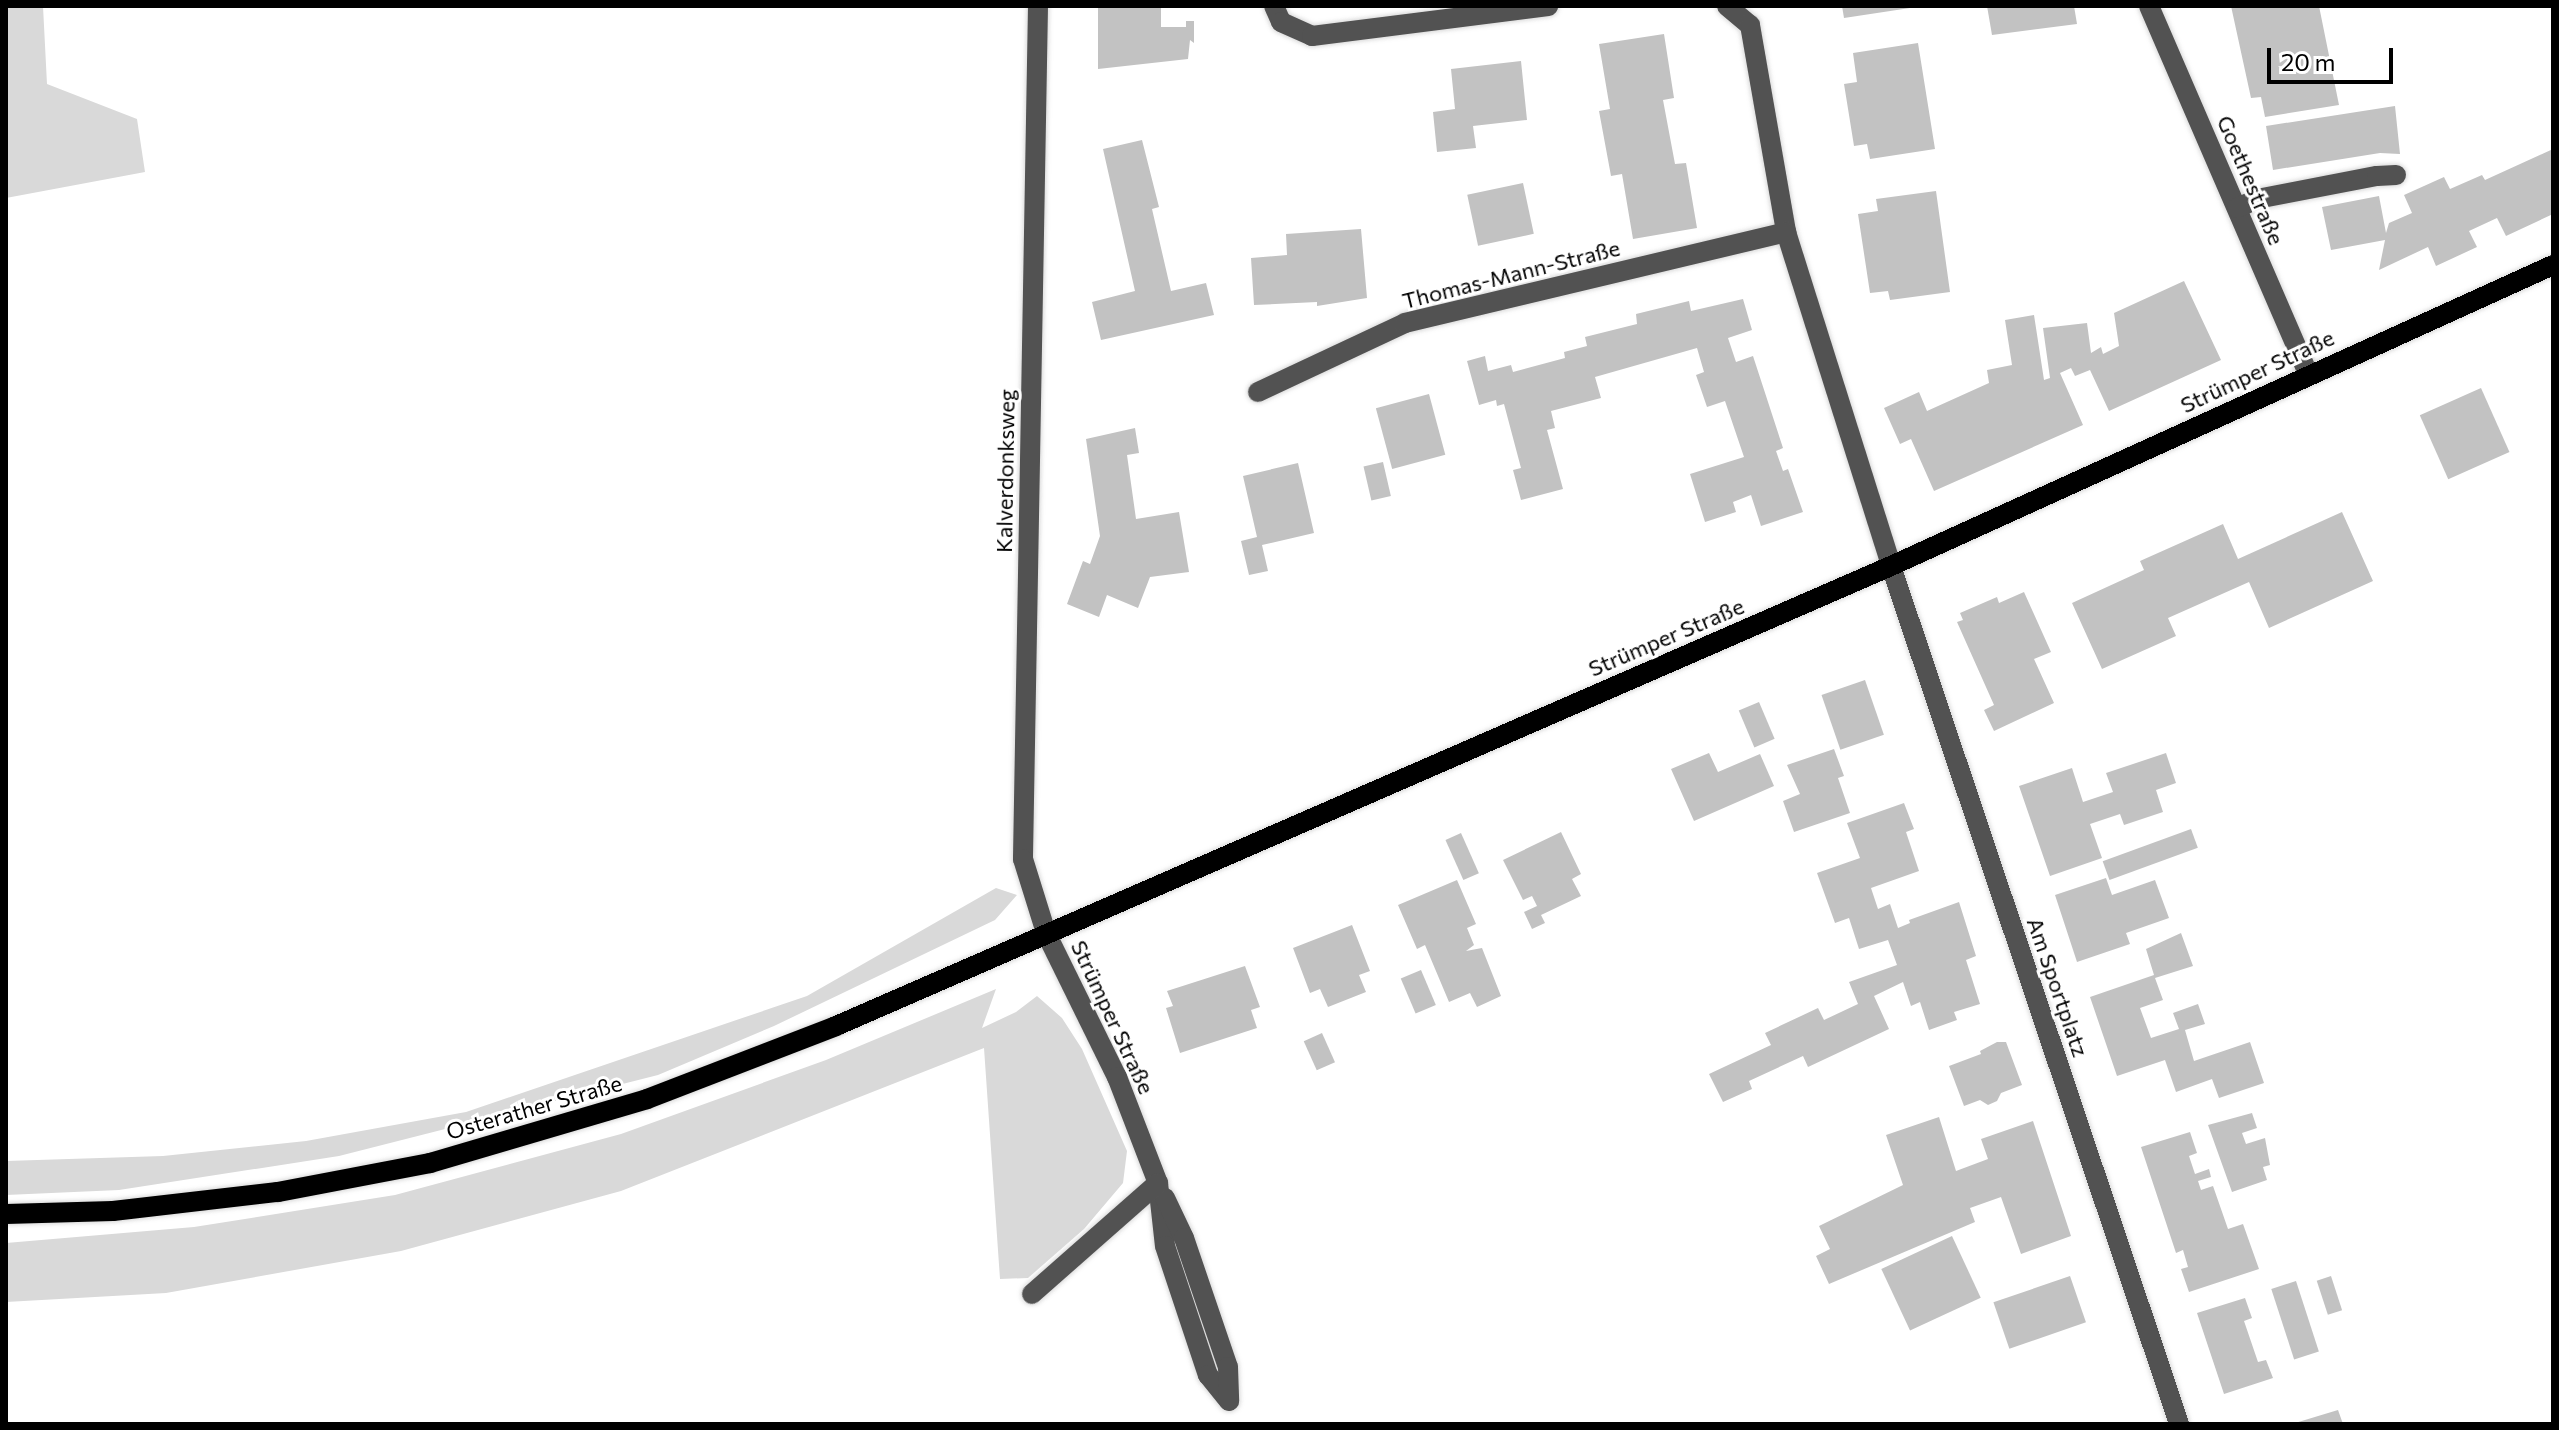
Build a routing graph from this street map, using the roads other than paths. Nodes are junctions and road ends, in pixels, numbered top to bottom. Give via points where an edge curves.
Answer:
1 (1038, 6) edge
2 (1274, 6) edge
3 (1548, 6) edge
4 (1727, 6) edge
5 (2149, 6) edge
6 (2396, 175) dead end
7 (2237, 208) junction
8 (1786, 232) junction
9 (2553, 265) edge
10 (2308, 373) junction
11 (1258, 392) dead end
12 (1891, 566) junction
13 (1046, 933) junction
14 (1158, 1183) junction
15 (6, 1214) edge
16 (1032, 1294) dead end
17 (2179, 1424) edge

1 - 13 street, Kalverdonksweg via 1023,859
2 - 3 street via 1281,22 1312,36
4 - 8 street via 1750,25
5 - 7 street, Goethestraße
6 - 7 street via 2257,199
7 - 10 street, Goethestraße
8 - 11 street, Thomas-Mann-Straße via 1405,323
8 - 12 street
9 - 10 main road, Strümper Straße
10 - 12 main road, Strümper Straße
12 - 13 main road, Strümper Straße
12 - 17 street, Am Sportplatz
13 - 14 street, Strümper Straße via 1117,1077
13 - 15 main road, Osterather Straße via 836,1026 647,1099 430,1163 278,1192 113,1211
14 - 14 street, Strümper Straße via 1165,1246 1208,1375 1229,1401 1228,1367 1184,1238
14 - 16 street

